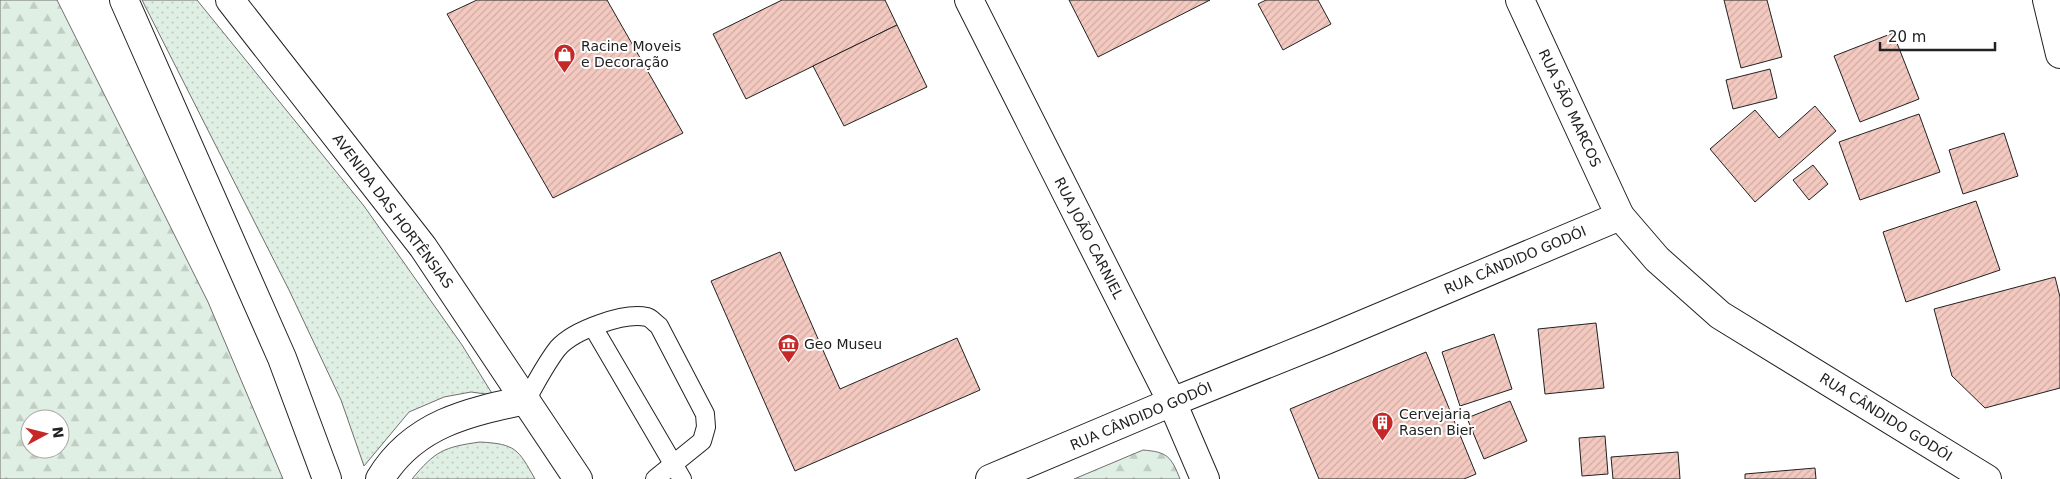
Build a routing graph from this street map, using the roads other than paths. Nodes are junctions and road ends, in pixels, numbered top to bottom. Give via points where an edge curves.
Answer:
1 (124, 0) edge
2 (230, 0) edge
3 (969, 0) edge
4 (1520, 0) edge
5 (2047, 0) edge
6 (2060, 54) edge
7 (1620, 216) junction
8 (593, 326) junction
9 (526, 400) junction
10 (1172, 402) junction
11 (678, 473) edge
12 (327, 479) edge
13 (380, 479) edge
14 (578, 479) edge
15 (655, 479) edge
16 (990, 479) edge
17 (1205, 479) edge
18 (1987, 479) edge

1 - 12 street via 282,358
2 - 9 street, AVENIDA DAS HORTÊNSIAS via 423,247
3 - 10 street, RUA JOÃO CARNIEL
4 - 7 street, RUA SÃO MARCOS
5 - 6 street
7 - 10 street, RUA CÂNDIDO GODÓI
7 - 18 street, RUA CÂNDIDO GODÓI via 1657,259 1720,315
8 - 9 lane via 572,336 559,348
8 - 11 lane
8 - 11 lane via 631,316 649,317 659,326 705,414 702,441
9 - 13 street via 451,419 424,433 400,453
9 - 14 street, AVENIDA DAS HORTÊNSIAS
10 - 16 street, RUA CÂNDIDO GODÓI
10 - 17 street, RUA JOÃO CARNIEL
11 - 15 lane

